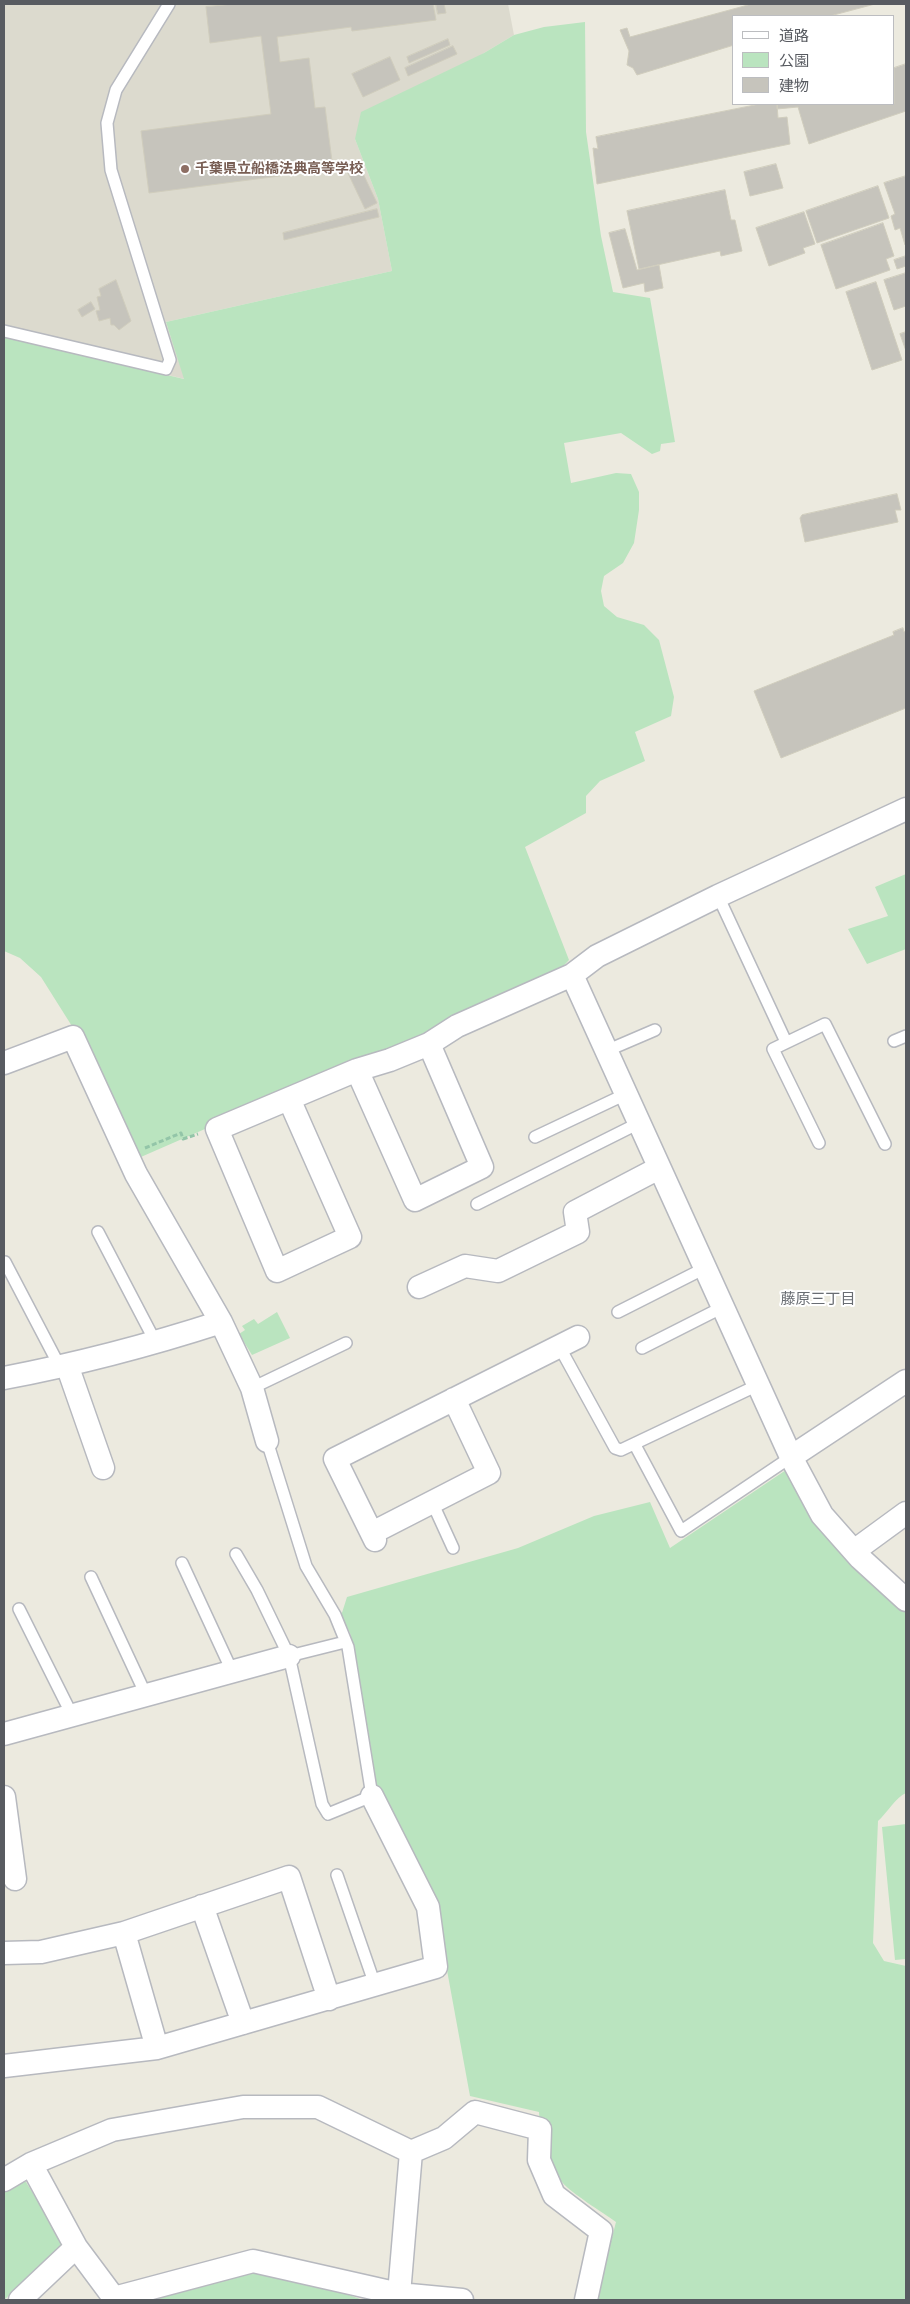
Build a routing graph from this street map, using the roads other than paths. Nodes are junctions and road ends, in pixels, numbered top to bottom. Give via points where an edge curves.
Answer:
1 (169, 4) edge
2 (4, 331) edge
3 (906, 809) edge
4 (718, 896) junction
5 (572, 975) junction
6 (655, 1030) dead end
7 (906, 1036) edge
8 (894, 1041) dead end
9 (786, 1042) junction
10 (429, 1044) junction
11 (606, 1051) junction
12 (4, 1063) edge
13 (357, 1070) junction
14 (626, 1094) junction
15 (289, 1099) junction
16 (639, 1123) junction
17 (535, 1137) dead end
18 (819, 1143) dead end
19 (885, 1144) dead end
20 (659, 1168) junction
21 (477, 1204) dead end
22 (98, 1232) dead end
23 (5, 1262) edge
24 (705, 1268) junction
25 (418, 1288) dead end
26 (723, 1308) junction
27 (618, 1312) dead end
28 (221, 1322) junction
29 (568, 1342) joint
30 (156, 1343) junction
31 (346, 1343) dead end
32 (642, 1348) dead end
33 (64, 1366) junction
34 (4, 1378) edge
35 (906, 1381) edge
36 (758, 1385) junction
37 (252, 1388) junction
38 (454, 1399) junction
39 (267, 1441) joint
40 (635, 1445) junction
41 (790, 1457) junction
42 (103, 1468) dead end
43 (432, 1502) junction
44 (906, 1512) edge
45 (453, 1548) dead end
46 (854, 1552) junction
47 (236, 1554) dead end
48 (182, 1563) dead end
49 (91, 1578) dead end
50 (906, 1600) edge
51 (19, 1609) dead end
52 (346, 1642) junction
53 (289, 1656) junction
54 (232, 1671) junction
55 (146, 1695) junction
56 (72, 1715) junction
57 (4, 1734) edge
58 (372, 1796) junction
59 (4, 1797) edge
60 (337, 1875) dead end
61 (15, 1879) dead end
62 (202, 1906) junction
63 (124, 1933) junction
64 (4, 1953) edge
65 (375, 1985) junction
66 (329, 1999) junction
67 (243, 2023) junction
68 (157, 2048) junction
69 (4, 2066) edge
70 (411, 2152) junction
71 (31, 2164) junction
72 (4, 2180) edge
73 (76, 2247) junction
74 (399, 2294) junction
75 (113, 2299) edge
76 (20, 2300) edge
77 (462, 2300) edge
78 (586, 2300) edge

1 - 2 lane via 116,90 107,123 111,170 170,360 166,369
3 - 4 street
4 - 5 street via 597,956
4 - 9 lane
5 - 10 street via 457,1026
5 - 11 street
6 - 11 lane
7 - 8 lane
9 - 18 lane via 773,1049
9 - 19 lane via 825,1024
10 - 13 street
10 - 13 street via 482,1167 415,1200
11 - 14 street
12 - 28 street via 73,1037 136,1174
13 - 15 street
14 - 16 street
14 - 17 lane
15 - 15 street via 218,1128 277,1271 350,1237
16 - 20 street
16 - 21 lane
20 - 24 street
20 - 25 street via 575,1212 578,1232 498,1271 465,1266
22 - 30 lane
23 - 33 lane
24 - 26 street
24 - 27 lane
26 - 32 lane
26 - 36 street
28 - 30 street
28 - 37 street
29 - 38 street
29 - 40 lane via 615,1448 621,1450
30 - 33 street
31 - 37 lane
33 - 34 street
33 - 42 street
35 - 41 street
36 - 40 lane
36 - 41 street
37 - 39 street
38 - 43 street via 490,1473
38 - 43 street via 335,1459 374,1536
39 - 52 lane via 306,1566 335,1615
40 - 41 lane via 682,1531
41 - 46 street via 822,1515
43 - 45 lane
44 - 46 street
46 - 50 street
47 - 53 lane via 258,1590
48 - 54 lane
49 - 55 lane
51 - 56 lane
52 - 53 lane
52 - 58 lane
53 - 54 street
53 - 58 lane via 322,1804 328,1814
54 - 55 street
55 - 56 street
56 - 57 street
58 - 65 street via 428,1907 436,1967
59 - 61 street
60 - 65 lane
62 - 63 street
62 - 66 street via 289,1877
62 - 67 street
63 - 64 street via 41,1952
63 - 68 street
65 - 66 street
66 - 67 street
67 - 68 street
68 - 69 street
70 - 71 street via 318,2107 243,2107 112,2130
70 - 74 street
70 - 78 street via 444,2138 475,2112 540,2129 539,2160 554,2195 601,2231
71 - 72 street
71 - 73 street
73 - 75 street
73 - 76 street
74 - 75 street via 253,2261
74 - 77 street

